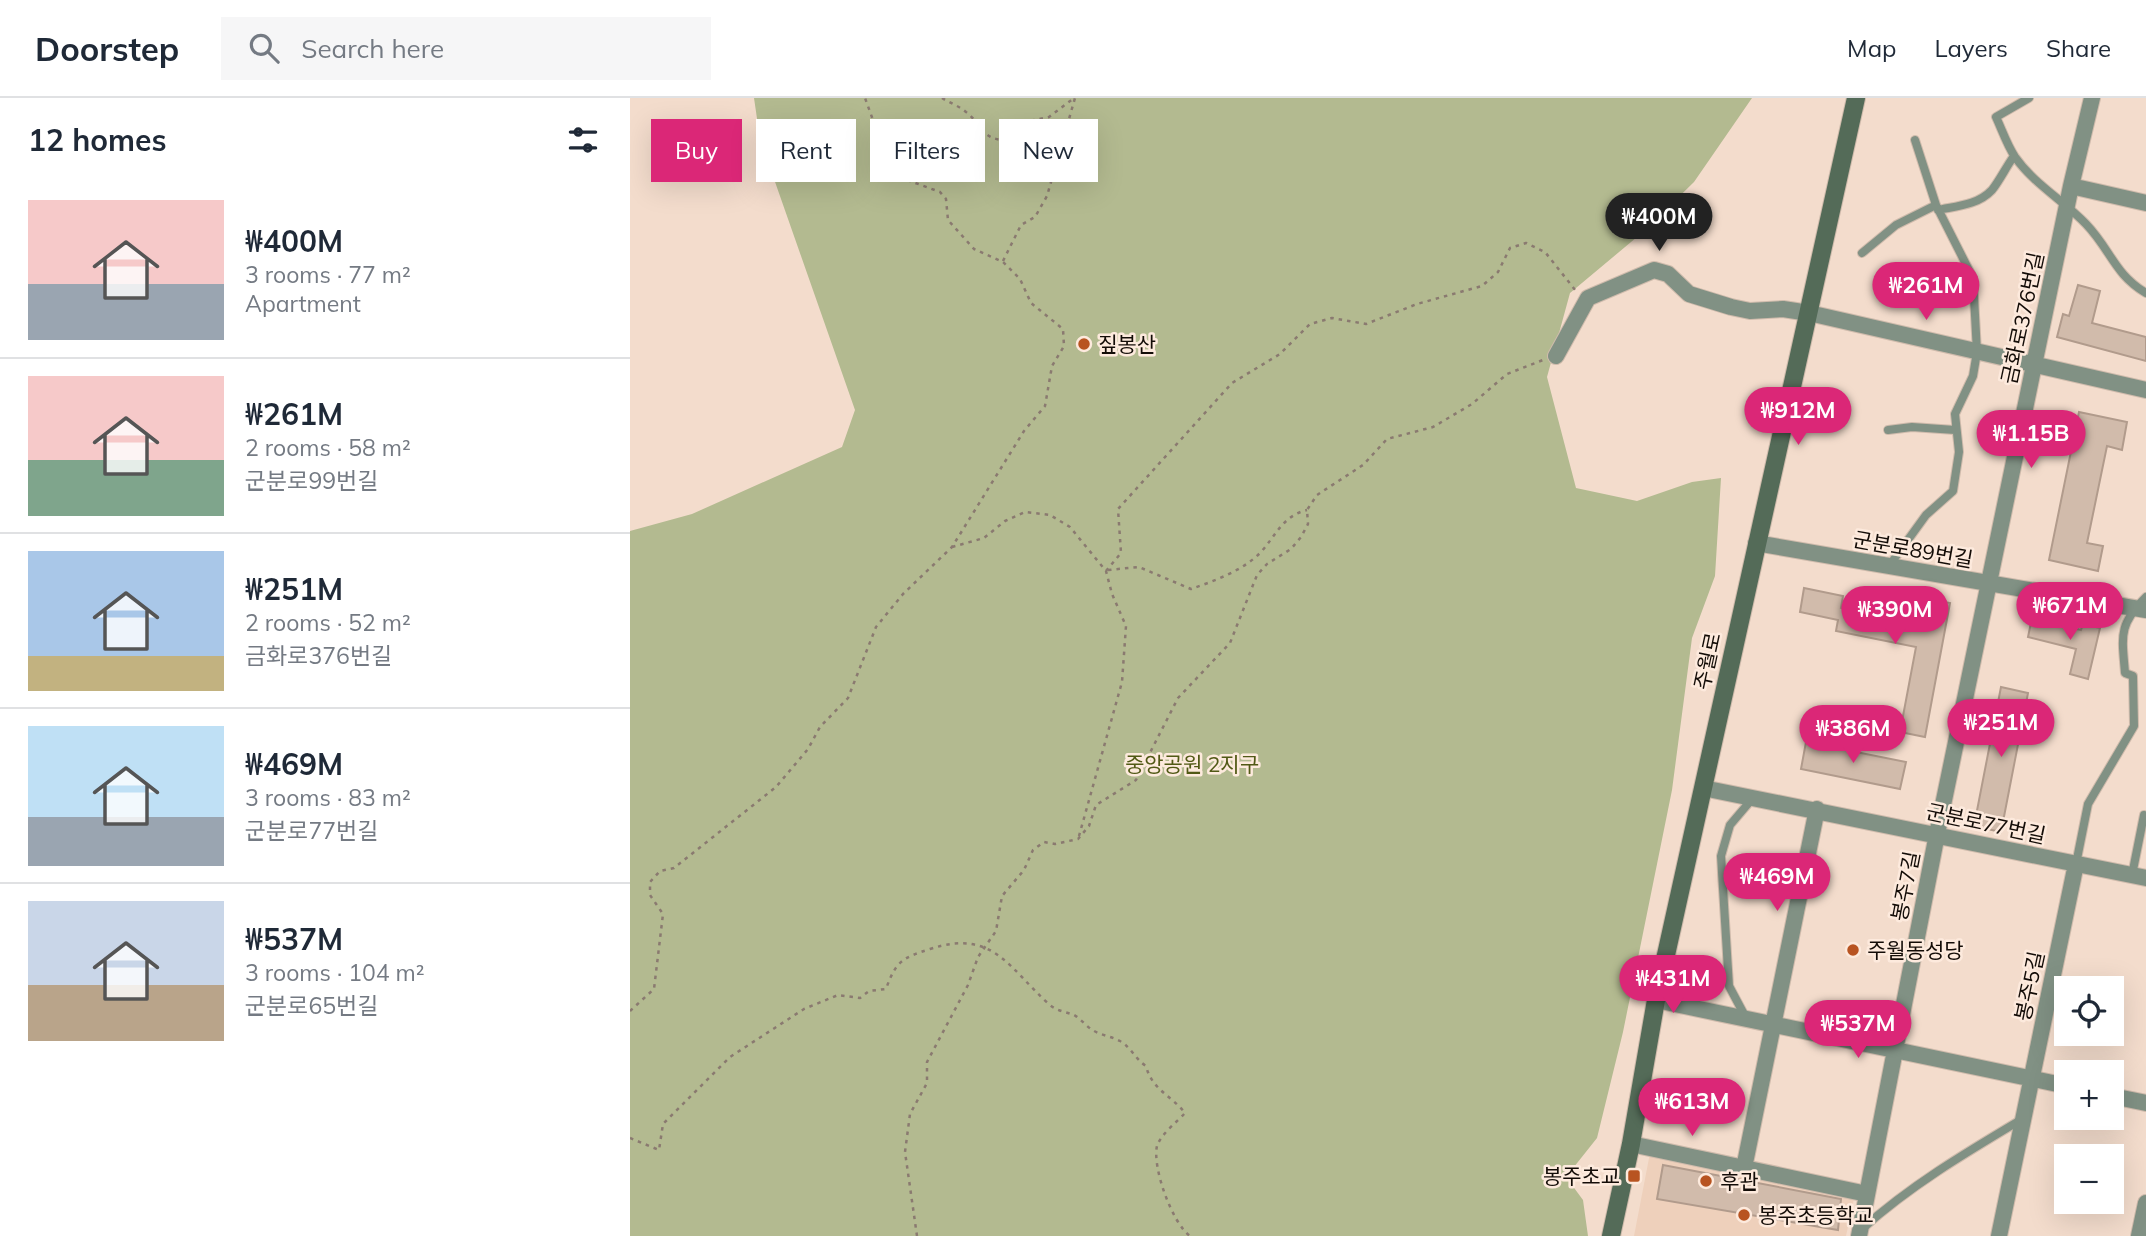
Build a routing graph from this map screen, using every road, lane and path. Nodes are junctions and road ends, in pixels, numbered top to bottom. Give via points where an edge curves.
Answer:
1 (865, 98) edge
2 (942, 98) edge
3 (1075, 98) edge
4 (1856, 98) edge
5 (2029, 98) edge
6 (2092, 98) edge
7 (1915, 140) dead end
8 (2014, 156) junction
9 (2071, 186) junction
10 (2146, 203) edge
11 (1937, 207) junction
12 (2067, 207) junction
13 (1862, 253) dead end
14 (1003, 262) junction
15 (2146, 293) edge
16 (1588, 298) junction
17 (1809, 313) junction
18 (1978, 352) junction
19 (1556, 356) joint
20 (2035, 364) junction
21 (2146, 390) edge
22 (1888, 430) dead end
23 (1955, 430) junction
24 (1307, 510) junction
25 (1756, 543) junction
26 (952, 547) junction
27 (1889, 566) junction
28 (1106, 571) junction
29 (1989, 583) junction
30 (2142, 605) edge
31 (1703, 788) junction
32 (1753, 797) junction
33 (1817, 809) junction
34 (2144, 815) edge
35 (1937, 834) junction
36 (1078, 839) junction
37 (2076, 863) junction
38 (2139, 877) edge
39 (985, 946) junction
40 (1656, 1000) junction
41 (630, 1011) edge
42 (1746, 1018) junction
43 (1774, 1024) junction
44 (1895, 1050) junction
45 (2032, 1079) junction
46 (2054, 1083) edge
47 (2124, 1098) edge
48 (2146, 1103) edge
49 (2024, 1117) junction
50 (630, 1138) edge
51 (1631, 1144) junction
52 (1744, 1168) junction
53 (1867, 1194) junction
54 (2146, 1203) edge
55 (1859, 1234) edge
56 (917, 1236) edge
57 (1190, 1236) edge
58 (1611, 1236) edge
59 (1999, 1236) edge
60 (2139, 1236) edge

1 - 14 path via 894,163 910,181 940,192 946,199 948,220 974,249
2 - 3 path via 974,118 991,140 1004,141 1029,121 1049,117
3 - 14 path via 1047,196 1035,217 1021,225
4 - 17 street, 주월로
5 - 8 lane via 1996,117
6 - 9 street, 금화로376번길
7 - 11 lane
8 - 11 lane via 1993,189 1979,199
8 - 12 lane
9 - 10 street
9 - 12 street, 금화로376번길
11 - 13 lane via 1896,225
11 - 18 lane via 1973,278
12 - 15 lane via 2103,244 2129,284
12 - 20 street, 금화로376번길
14 - 26 path via 1020,279 1031,303 1063,329 1064,346 1052,366 1045,406 1024,431
16 - 17 street via 1654,270 1668,274 1689,294 1731,307
16 - 19 street
16 - 28 path via 1581,296 1545,252 1527,243 1510,248 1498,272 1482,286 1366,324 1332,318 1310,324 1280,354 1232,383 1118,509 1121,552
17 - 18 street
17 - 25 street, 주월로
18 - 20 street
18 - 23 lane via 1973,376 1959,401
19 - 24 path via 1507,374 1472,404 1433,427 1387,439 1363,464 1317,495
20 - 21 street
20 - 29 street, 금화로376번길
22 - 23 lane
23 - 27 lane via 1959,452 1953,491 1926,515
24 - 28 path via 1294,513 1259,554 1238,569 1191,589 1139,567
24 - 36 path via 1308,524 1301,537 1257,575 1230,643 1178,698 1136,780 1096,806
25 - 27 street, 군분로89번길
25 - 31 street, 주월로
26 - 28 path via 984,538 1025,512 1050,515 1070,527
26 - 41 path via 910,586 876,627 848,698 820,727 776,787 650,882 650,895 663,914 654,989
27 - 29 street, 군분로89번길
28 - 36 path via 1126,626 1122,682
29 - 30 street, 군분로89번길
29 - 35 street, 금화로376번길
30 - 37 lane via 2122,631 2125,673 2133,676 2134,726 2088,804
31 - 32 street, 군분로77번길
31 - 40 street, 주월로
32 - 33 street, 군분로77번길
32 - 42 lane via 1730,825 1721,856 1729,986
33 - 35 street, 군분로77번길
33 - 43 street
34 - 38 lane
35 - 37 street, 군분로77번길
35 - 44 street, 봉주7길
36 - 39 path via 1044,842 1033,850 1024,870 1002,896 996,930
37 - 38 street, 군분로77번길
37 - 45 street, 봉주5길
39 - 50 path via 958,943 909,956 895,966 886,989 869,991 860,998 838,995 789,1016 730,1057 663,1124 659,1150
39 - 56 path via 927,1062 927,1083 910,1114 905,1152
39 - 57 path via 1015,967 1052,1007 1119,1040 1146,1066 1149,1080 1185,1113 1158,1143 1156,1153 1163,1192
40 - 42 street
40 - 51 street, 주월로
42 - 43 street
43 - 44 street
43 - 52 street
44 - 45 street
44 - 53 street, 봉주7길
45 - 46 street
45 - 49 street, 봉주5길
47 - 48 street
49 - 55 lane, 봉주7길 via 1891,1202
49 - 59 street, 봉주5길
51 - 52 street
51 - 58 street, 주월로
52 - 53 street
53 - 55 street, 봉주7길
54 - 60 street

